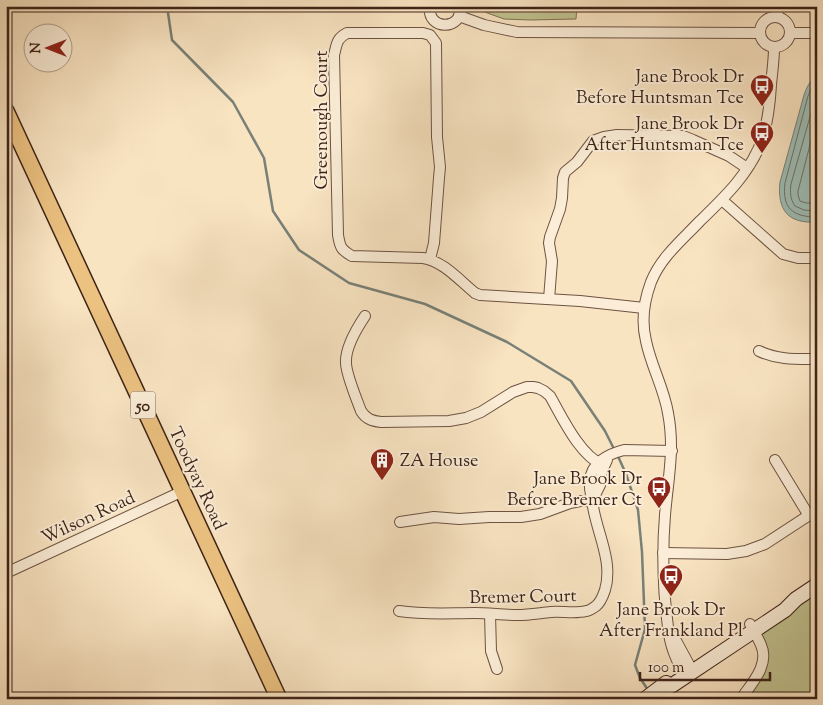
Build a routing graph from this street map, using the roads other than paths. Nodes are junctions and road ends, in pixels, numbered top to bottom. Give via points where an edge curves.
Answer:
1 (430, 6) edge
2 (778, 6) edge
3 (460, 11) edge
4 (777, 17) junction
5 (760, 33) junction
6 (790, 33) junction
7 (817, 33) edge
8 (774, 48) junction
9 (6, 111) edge
10 (747, 168) junction
11 (722, 200) junction
12 (817, 258) edge
13 (430, 259) junction
14 (549, 299) junction
15 (644, 308) junction
16 (365, 316) dead end
17 (759, 351) dead end
18 (817, 359) edge
19 (672, 451) junction
20 (774, 460) dead end
21 (601, 464) junction
22 (183, 491) junction
23 (592, 501) junction
24 (813, 513) edge
25 (400, 522) dead end
26 (663, 553) junction
27 (6, 573) edge
28 (817, 586) edge
29 (399, 611) dead end
30 (490, 614) junction
31 (752, 628) junction
32 (496, 669) dead end
33 (688, 671) junction
34 (279, 699) edge
35 (645, 699) edge
36 (740, 699) edge

1 - 3 street via 431,17 442,25 456,21
2 - 4 street
3 - 5 street via 484,25 516,32
4 - 5 street via 763,23
4 - 6 street via 788,24
5 - 8 street via 763,41
6 - 7 street
6 - 8 street via 784,45
8 - 10 street via 766,124
9 - 22 main road, Toodyay Road / 50
10 - 11 street
10 - 14 street via 729,156 683,136 617,135 593,141 577,162 564,172 560,209 549,243 552,261
11 - 12 street via 783,254
11 - 15 street via 667,254 652,279
13 - 13 street, Greenough Court via 440,167 436,43 430,35 423,33 347,33 340,37 334,55 340,246 352,256
13 - 14 street, Greenough Court via 480,295
14 - 15 street, Greenough Court
15 - 19 street via 646,341 664,396
16 - 21 street via 356,330 346,361 361,411 369,420 457,420 473,416 520,389 533,386 550,396 583,450
17 - 18 street via 777,358
19 - 21 street, Bremer Court via 624,450 609,456
19 - 26 street
20 - 24 street
21 - 23 street, Bremer Court via 592,473
22 - 27 street, Wilson Road
22 - 34 main road, Toodyay Road / 50
23 - 25 street via 570,503 521,517 434,517
23 - 30 street, Bremer Court via 608,572 603,595 596,606 585,612
24 - 26 street via 765,544 746,552
26 - 33 street via 668,629 673,632
28 - 31 main road via 783,603
29 - 30 street, Bremer Court
30 - 32 street via 491,651
31 - 33 main road
31 - 36 street via 762,646 763,663
33 - 35 main road via 671,686 659,689

